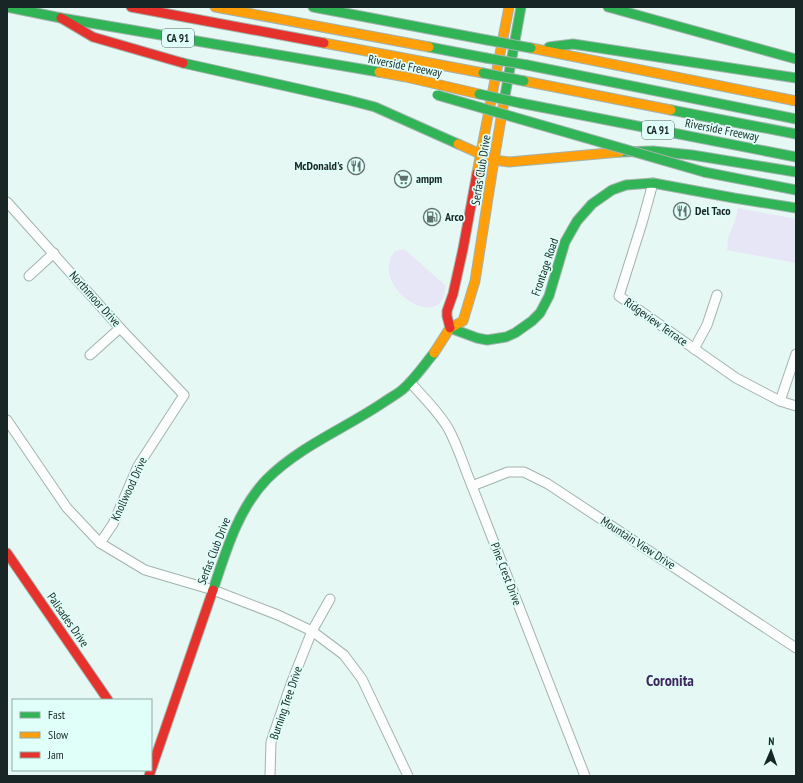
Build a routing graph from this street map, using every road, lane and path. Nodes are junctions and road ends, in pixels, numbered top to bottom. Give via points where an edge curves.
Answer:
1 (7, 7) edge
2 (131, 7) edge
3 (214, 7) edge
4 (313, 7) edge
5 (509, 7) edge
6 (521, 7) edge
7 (608, 7) edge
8 (61, 18) junction
9 (534, 48) junction
10 (796, 59) edge
11 (406, 77) junction
12 (796, 78) edge
13 (796, 101) edge
14 (796, 119) edge
15 (796, 134) edge
16 (480, 154) junction
17 (796, 157) edge
18 (494, 160) junction
19 (796, 172) edge
20 (653, 183) junction
21 (796, 190) edge
22 (7, 202) edge
23 (796, 208) edge
24 (54, 253) junction
25 (29, 276) dead end
26 (717, 296) dead end
27 (120, 328) junction
28 (450, 328) junction
29 (694, 349) junction
30 (796, 354) edge
31 (90, 355) dead end
32 (410, 382) junction
33 (184, 395) joint
34 (780, 401) junction
35 (796, 406) edge
36 (7, 420) edge
37 (472, 486) junction
38 (100, 543) junction
39 (7, 554) edge
40 (212, 590) junction
41 (330, 599) dead end
42 (312, 632) junction
43 (796, 648) edge
44 (107, 699) edge
45 (154, 751) edge
46 (152, 761) edge
47 (270, 776) edge
48 (408, 776) edge
49 (585, 776) edge

1 - 8 main road, Riverside Freeway / CA 91
2 - 15 main road, bridge
3 - 14 main road, bridge via 527,65
4 - 9 main road, bridge
5 - 16 main road, Serfas Club Drive
6 - 18 main road, Serfas Club Drive
7 - 10 main road
8 - 11 main road, Riverside Freeway / CA 91
8 - 16 main road via 93,37 190,66 375,107
9 - 12 main road via 573,44
9 - 13 main road
11 - 17 main road, Riverside Freeway / CA 91, bridge via 520,103
11 - 21 main road, bridge via 437,95 704,172
16 - 18 main road
16 - 28 main road, Serfas Club Drive via 463,249 447,316
18 - 19 main road via 509,162 653,151
18 - 28 main road, Serfas Club Drive via 474,281 463,321
20 - 23 main road, Frontage Road
20 - 28 main road, Frontage Road via 626,185 612,190 592,204 577,221 565,242 550,296 540,313 523,328 506,337 487,340
20 - 29 street, Ridgeview Terrace via 619,296
22 - 24 street, Northmoor Drive
24 - 25 street
24 - 27 street, Northmoor Drive
26 - 29 street via 707,325
27 - 31 street
27 - 33 street, Northmoor Drive
28 - 32 main road, Serfas Club Drive via 436,351
29 - 34 street, Ridgeview Terrace via 736,378
30 - 34 street
32 - 37 street, Pine Crest Drive via 448,428
32 - 40 main road, Serfas Club Drive via 368,413 298,452 267,479 238,521
33 - 38 street, Knollwood Drive via 138,466 113,524
34 - 35 street, Ridgeview Terrace
36 - 38 street via 67,508
37 - 43 street, Mountain View Drive via 508,472 524,472 548,484
37 - 49 street, Pine Crest Drive
38 - 40 street via 145,570
39 - 44 main road, Palisades Drive
40 - 42 street via 278,615
40 - 45 main road, Serfas Club Drive
41 - 42 street, Burning Tree Drive
42 - 47 street, Burning Tree Drive via 271,742
42 - 48 street via 344,655 362,679
45 - 46 main road, Serfas Club Drive

